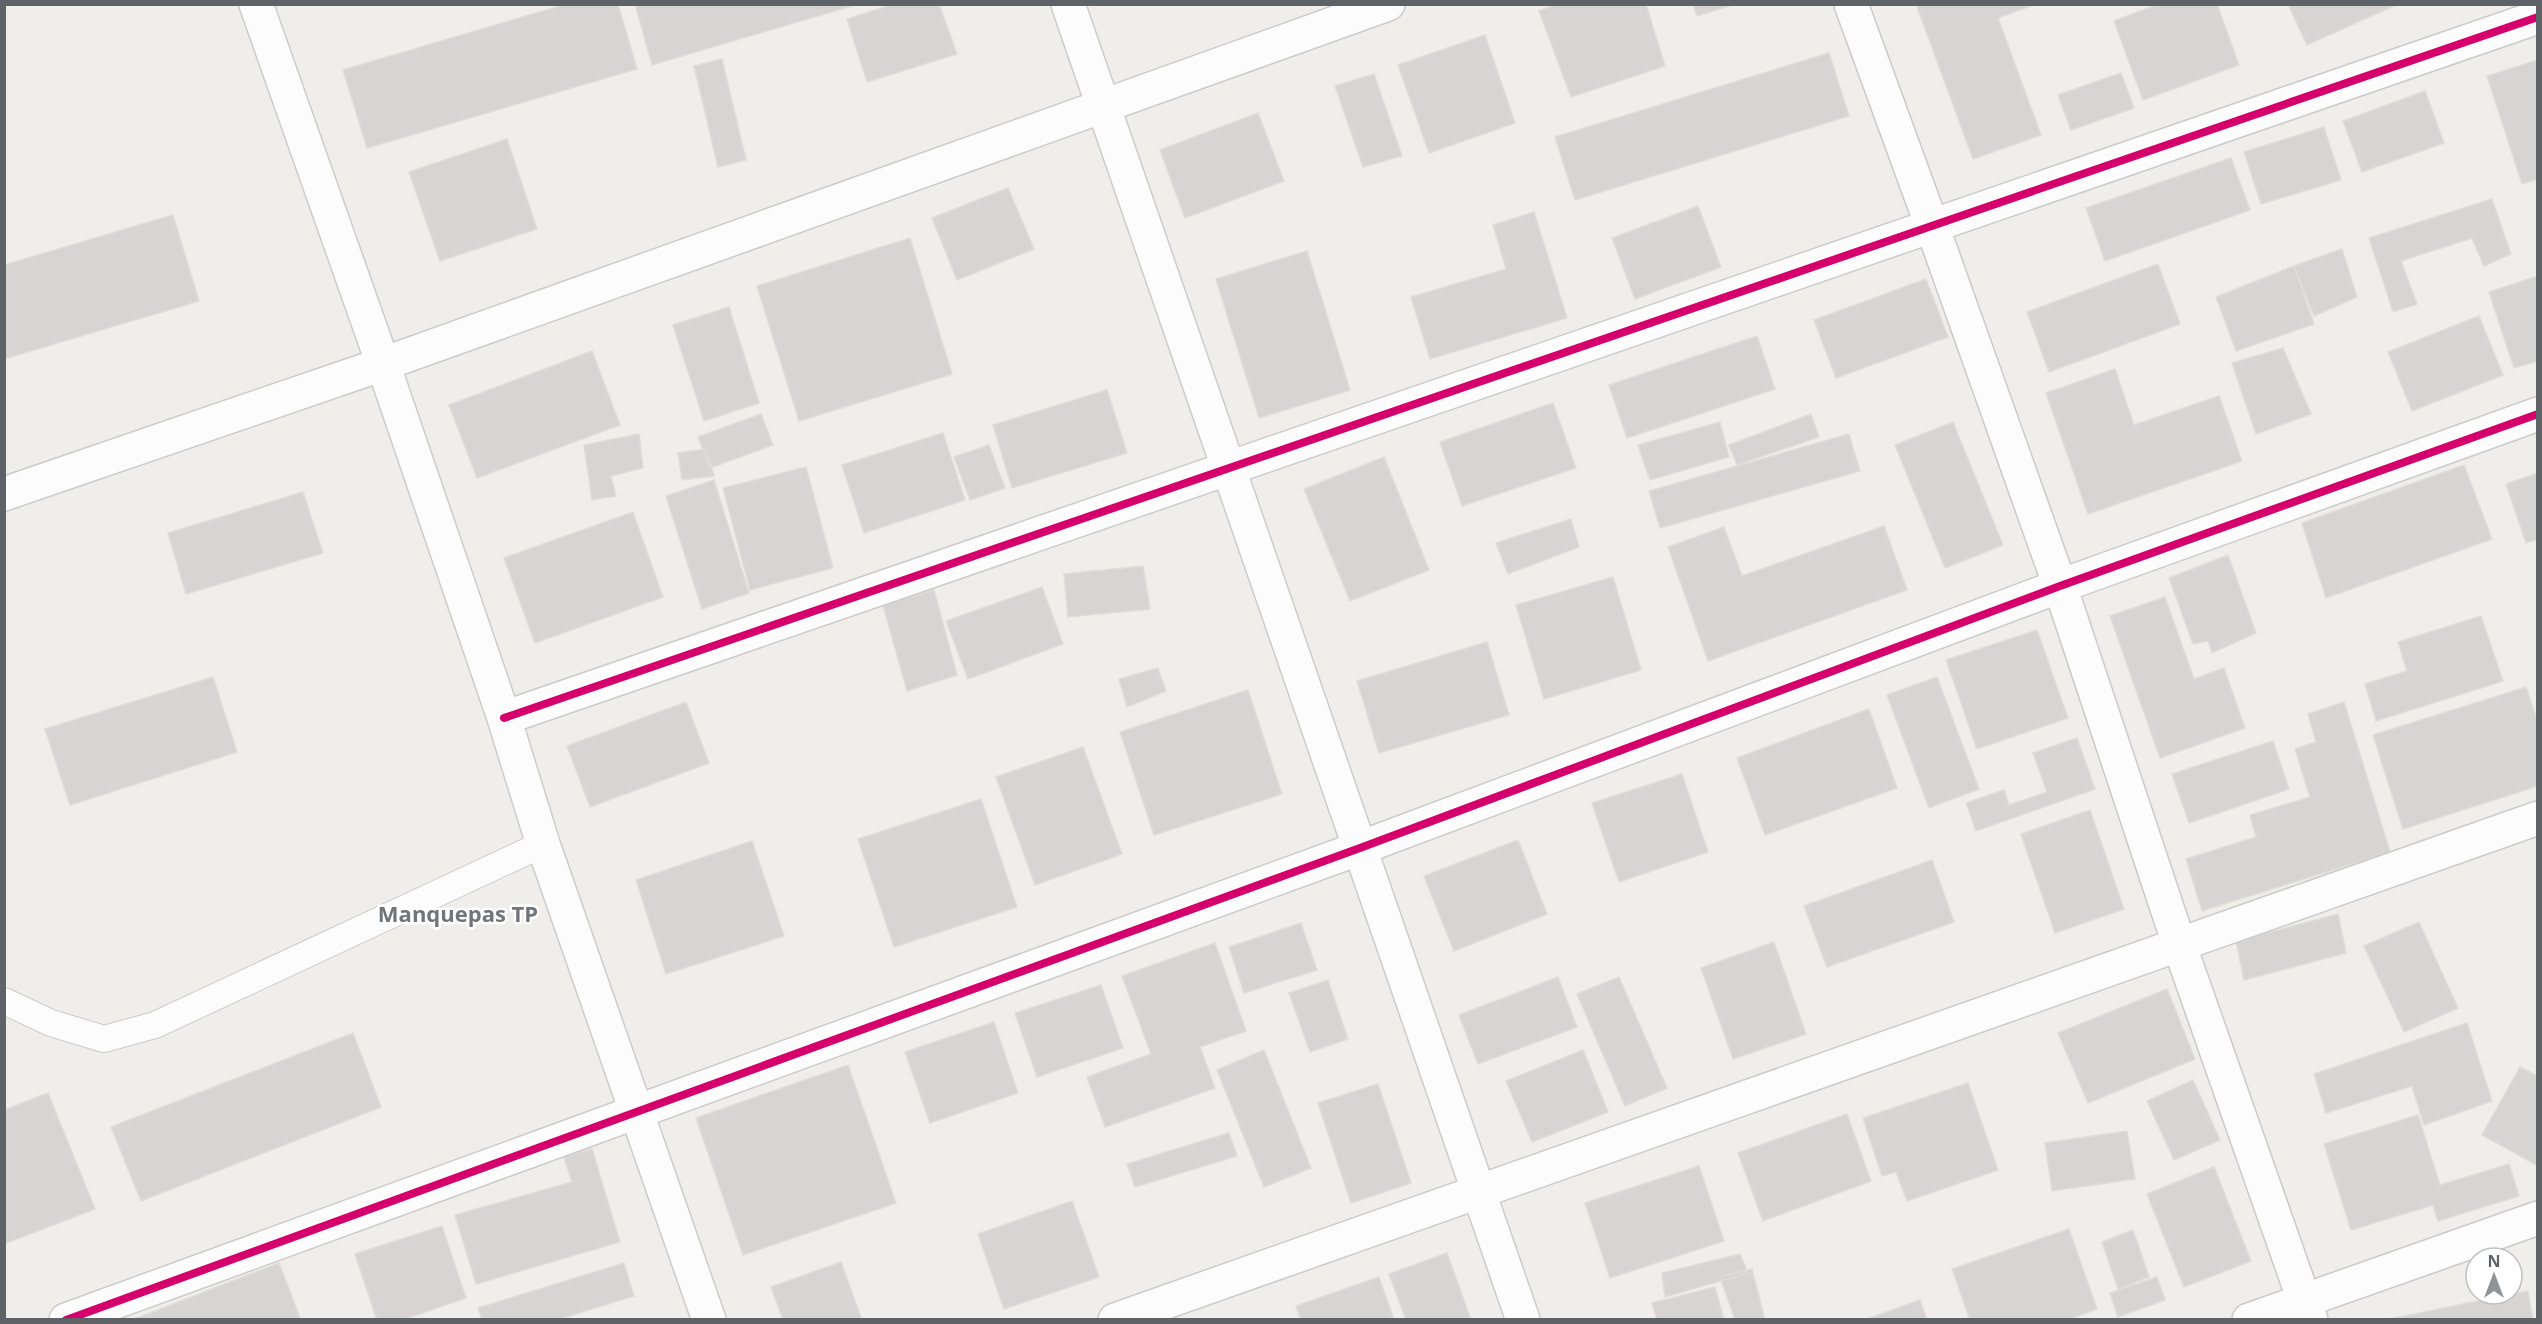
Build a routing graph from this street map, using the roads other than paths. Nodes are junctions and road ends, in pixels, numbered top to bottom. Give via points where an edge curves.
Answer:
1 (256, 4) edge
2 (1068, 4) edge
3 (1388, 4) edge
4 (1851, 4) edge
5 (2538, 17) edge
6 (1103, 105) junction
7 (1932, 226) junction
8 (383, 364) junction
9 (2538, 414) edge
10 (1229, 468) junction
11 (4, 494) edge
12 (2060, 586) junction
13 (504, 718) junction
14 (2538, 818) edge
15 (543, 844) junction
16 (1360, 848) junction
17 (2179, 944) junction
18 (4, 1001) edge
19 (638, 1111) junction
20 (1479, 1191) junction
21 (2538, 1218) edge
22 (2308, 1310) edge
23 (66, 1320) edge
24 (709, 1320) edge
25 (1115, 1320) edge
26 (1523, 1320) edge
27 (2249, 1320) edge

1 - 8 street
2 - 6 street
3 - 6 street
4 - 7 street
5 - 7 street
6 - 8 street
6 - 10 street
7 - 10 street
7 - 12 street
8 - 11 street
8 - 13 street
9 - 12 street
10 - 13 street
10 - 16 street
12 - 16 street
12 - 17 street
13 - 15 street
14 - 17 street
15 - 18 lane via 155,1025 104,1039 51,1023
15 - 19 street
16 - 19 street
16 - 20 street
17 - 20 street
17 - 22 street
19 - 23 street
19 - 24 street
20 - 25 street
20 - 26 street
21 - 22 street
22 - 27 street

